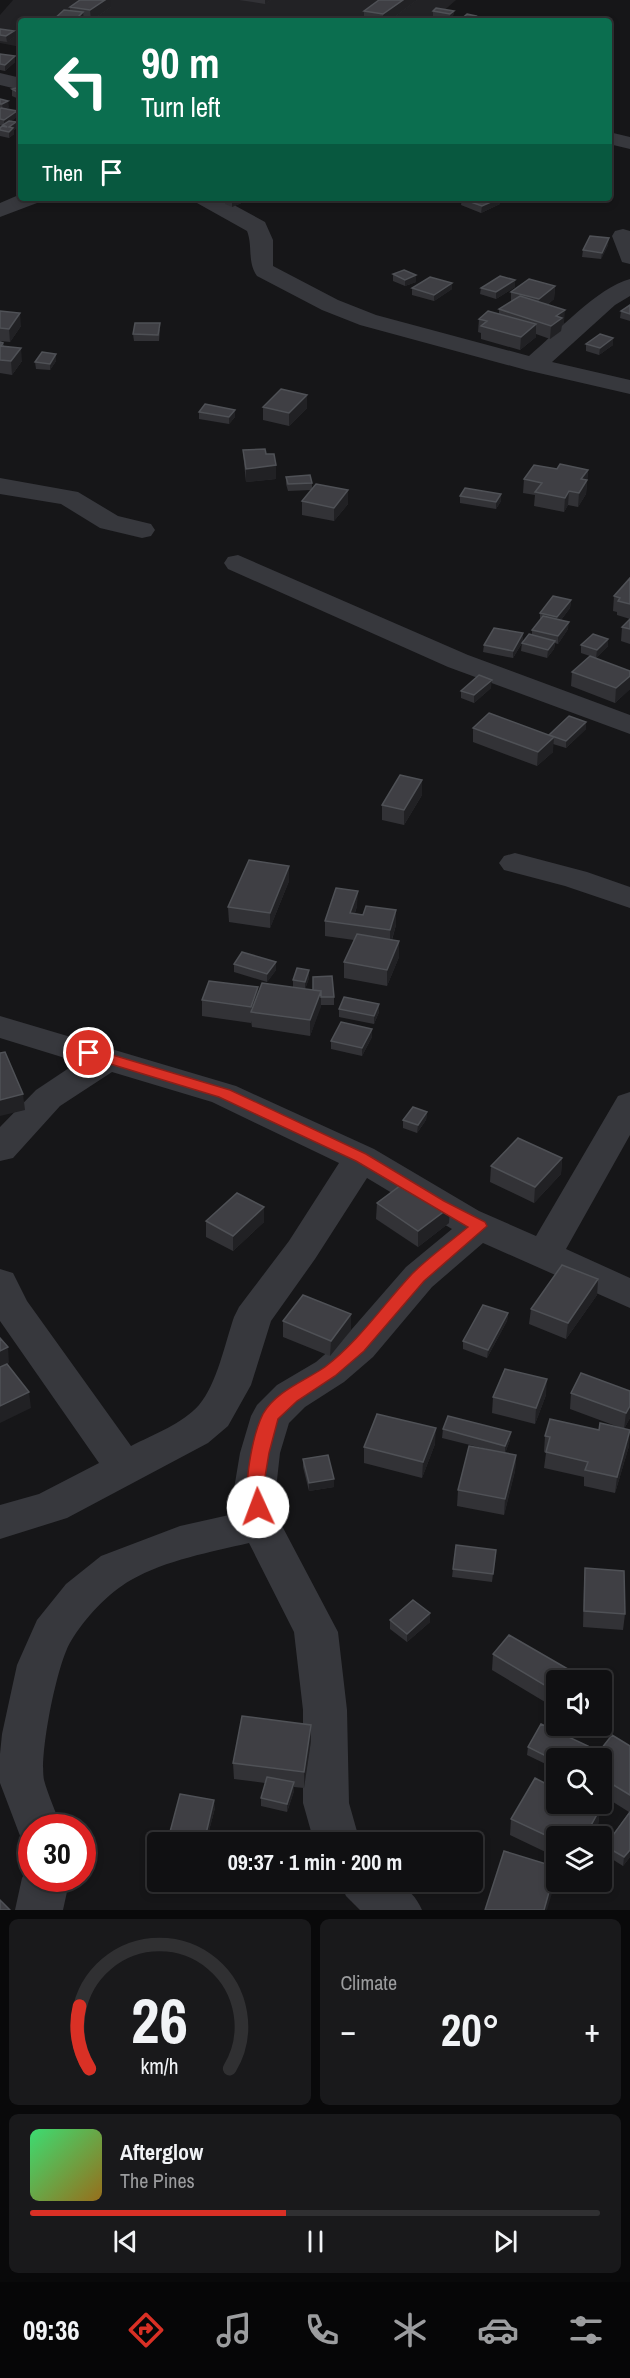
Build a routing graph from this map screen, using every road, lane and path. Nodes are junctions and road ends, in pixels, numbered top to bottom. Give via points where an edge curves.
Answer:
1 (0, 79) edge
2 (18, 83) edge
3 (612, 139) edge
4 (630, 143) edge
5 (211, 201) edge
6 (630, 286) edge
7 (534, 365) junction
8 (630, 387) edge
9 (0, 486) edge
10 (142, 530) dead end
11 (238, 562) dead end
12 (630, 725) edge
13 (515, 863) dead end
14 (630, 898) edge
15 (0, 1027) edge
16 (109, 1058) junction
17 (630, 1104) edge
18 (0, 1149) edge
19 (361, 1158) junction
20 (479, 1226) junction
21 (543, 1256) junction
22 (0, 1283) edge
23 (630, 1294) edge
24 (125, 1469) junction
25 (0, 1522) edge
26 (260, 1524) junction
27 (33, 1814) edge
28 (334, 1832) edge
29 (43, 1892) edge
30 (373, 1892) edge
31 (39, 1910) edge
32 (398, 1910) edge

1 - 2 street
3 - 4 street
5 - 7 street via 257,227 265,272 299,290 369,320
6 - 7 street via 607,300
7 - 8 street
9 - 10 street via 69,498 109,522
11 - 12 street via 458,660
13 - 14 street
15 - 16 street
16 - 18 street via 48,1098
16 - 19 street via 224,1094
17 - 21 street
19 - 20 street
19 - 24 street via 253,1317 231,1385 214,1415 194,1432
20 - 21 street
20 - 26 street via 419,1277 359,1347 330,1372 291,1396 271,1416 255,1489
21 - 23 street
22 - 24 street via 11,1307
24 - 25 street via 52,1506
26 - 27 street via 180,1543 116,1568 81,1596 52,1633 39,1665 24,1734 21,1778
26 - 28 street via 316,1632 325,1710 326,1803
29 - 31 street
30 - 32 street

